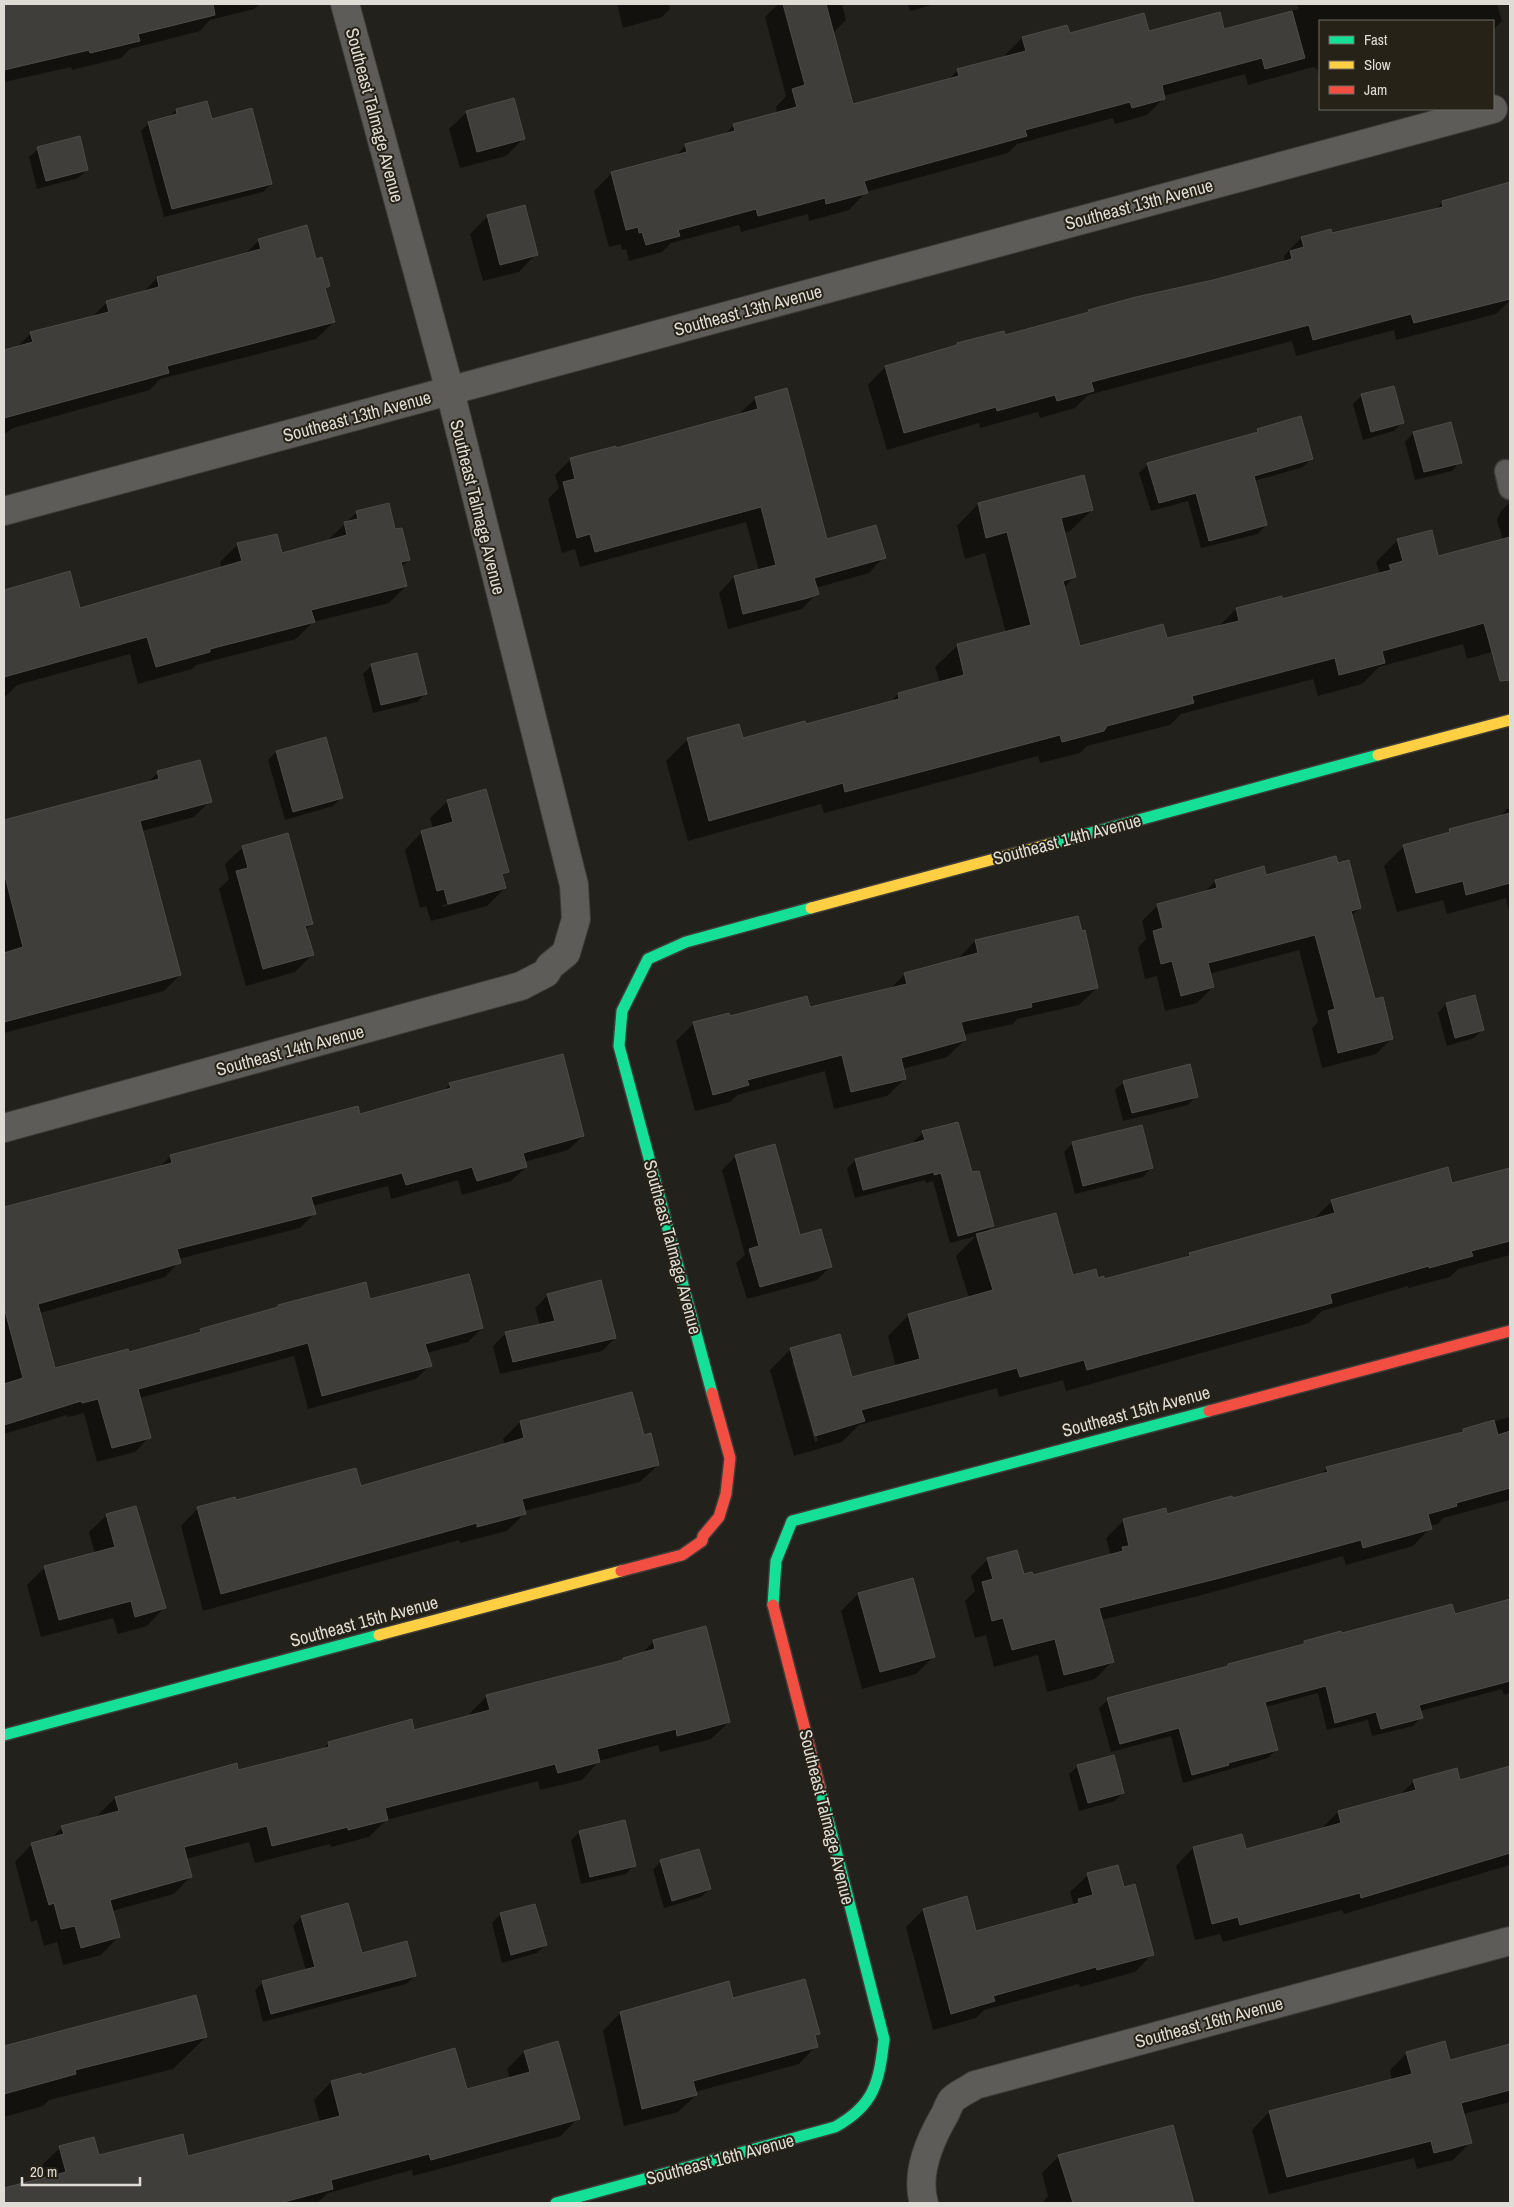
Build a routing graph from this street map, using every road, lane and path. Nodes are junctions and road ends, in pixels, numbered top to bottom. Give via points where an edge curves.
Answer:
1 (344, 4) edge
2 (1510, 104) edge
3 (1494, 109) edge
4 (1489, 110) edge
5 (450, 392) junction
6 (4, 511) edge
7 (1510, 720) edge
8 (566, 953) joint
9 (637, 979) joint
10 (4, 1128) edge
11 (1510, 1331) edge
12 (719, 1517) joint
13 (782, 1539) joint
14 (4, 1735) edge
15 (1510, 1941) edge
16 (872, 2095) joint
17 (556, 2203) edge
18 (924, 2203) edge

1 - 5 street, Southeast Talmage Avenue
2 - 3 street, Southeast 13th Avenue
4 - 5 street, Southeast 13th Avenue
5 - 6 street, Southeast 13th Avenue
5 - 8 street, Southeast Talmage Avenue via 574,885 576,919
7 - 9 street, Southeast 14th Avenue via 686,942 648,959
8 - 10 street, Southeast 14th Avenue via 546,973 521,986
9 - 12 street, Southeast Talmage Avenue via 622,1011 620,1046 730,1458 726,1494
11 - 13 street, Southeast 15th Avenue via 826,1511 792,1521
12 - 14 street, Southeast 15th Avenue via 702,1541 682,1555
13 - 16 street, Southeast Talmage Avenue via 772,1575 773,1605 884,2040 881,2068
15 - 18 street, Southeast 16th Avenue via 974,2085 951,2101 932,2137 923,2162 921,2194
16 - 17 street, Southeast 16th Avenue via 858,2113 835,2128

